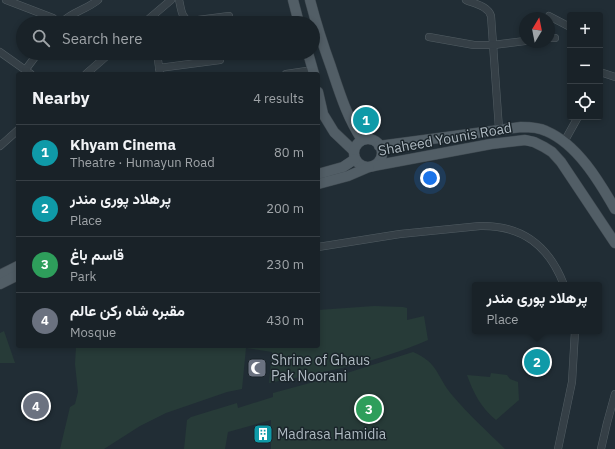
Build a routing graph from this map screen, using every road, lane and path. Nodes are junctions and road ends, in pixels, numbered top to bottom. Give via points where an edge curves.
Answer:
1 (98, 0) edge
2 (171, 0) edge
3 (179, 0) edge
4 (293, 0) edge
5 (310, 0) edge
6 (467, 0) edge
7 (10, 1) edge
8 (48, 16) edge
9 (69, 16) edge
10 (155, 16) edge
11 (183, 16) edge
12 (297, 16) edge
13 (314, 16) edge
14 (555, 19) edge
15 (567, 25) edge
16 (320, 36) edge
17 (429, 37) dead end
18 (519, 42) edge
19 (493, 45) junction
20 (0, 52) edge
21 (34, 60) edge
22 (102, 60) edge
23 (158, 60) edge
24 (220, 60) dead end
25 (310, 60) edge
26 (28, 71) edge
27 (160, 71) edge
28 (88, 72) edge
29 (313, 72) edge
30 (603, 73) edge
31 (615, 77) edge
32 (320, 101) edge
33 (576, 120) edge
34 (499, 129) junction
35 (16, 132) edge
36 (362, 140) junction
37 (564, 142) junction
38 (0, 146) edge
39 (379, 146) junction
40 (354, 155) junction
41 (371, 166) junction
42 (320, 173) edge
43 (320, 183) edge
44 (615, 209) edge
45 (615, 243) edge
46 (320, 247) edge
47 (16, 267) edge
48 (0, 275) edge
49 (16, 276) edge
50 (563, 282) edge
51 (0, 284) edge
52 (575, 334) edge
53 (615, 394) edge
54 (558, 449) edge
55 (601, 449) edge

1 - 9 street
2 - 10 street
3 - 11 street
4 - 12 main road
5 - 13 main road
6 - 19 street via 489,11
7 - 8 street
14 - 15 street
16 - 36 main road via 342,102
17 - 19 street via 474,45
18 - 19 street
19 - 34 street
20 - 26 street
21 - 26 street
22 - 28 street
23 - 27 street
24 - 27 street
25 - 29 main road
30 - 31 street
32 - 40 main road via 323,114 334,132
33 - 37 street
34 - 37 main road, Shaheed Younis Road via 521,127 545,130
34 - 39 main road, Shaheed Younis Road
35 - 38 street
36 - 39 main road via 373,140
36 - 40 main road via 356,145
37 - 44 main road, Shaheed Younis Road via 596,177
39 - 41 main road via 381,157
40 - 41 main road via 360,165
40 - 42 main road via 343,167
41 - 43 main road, Shaheed Younis Road via 348,176
41 - 45 main road, Shaheed Younis Road via 491,144 525,140 534,142 552,152 561,162
46 - 50 street via 400,234 493,226 516,231 536,242 553,261
47 - 48 main road
49 - 51 main road
52 - 54 street via 572,382
53 - 55 street

